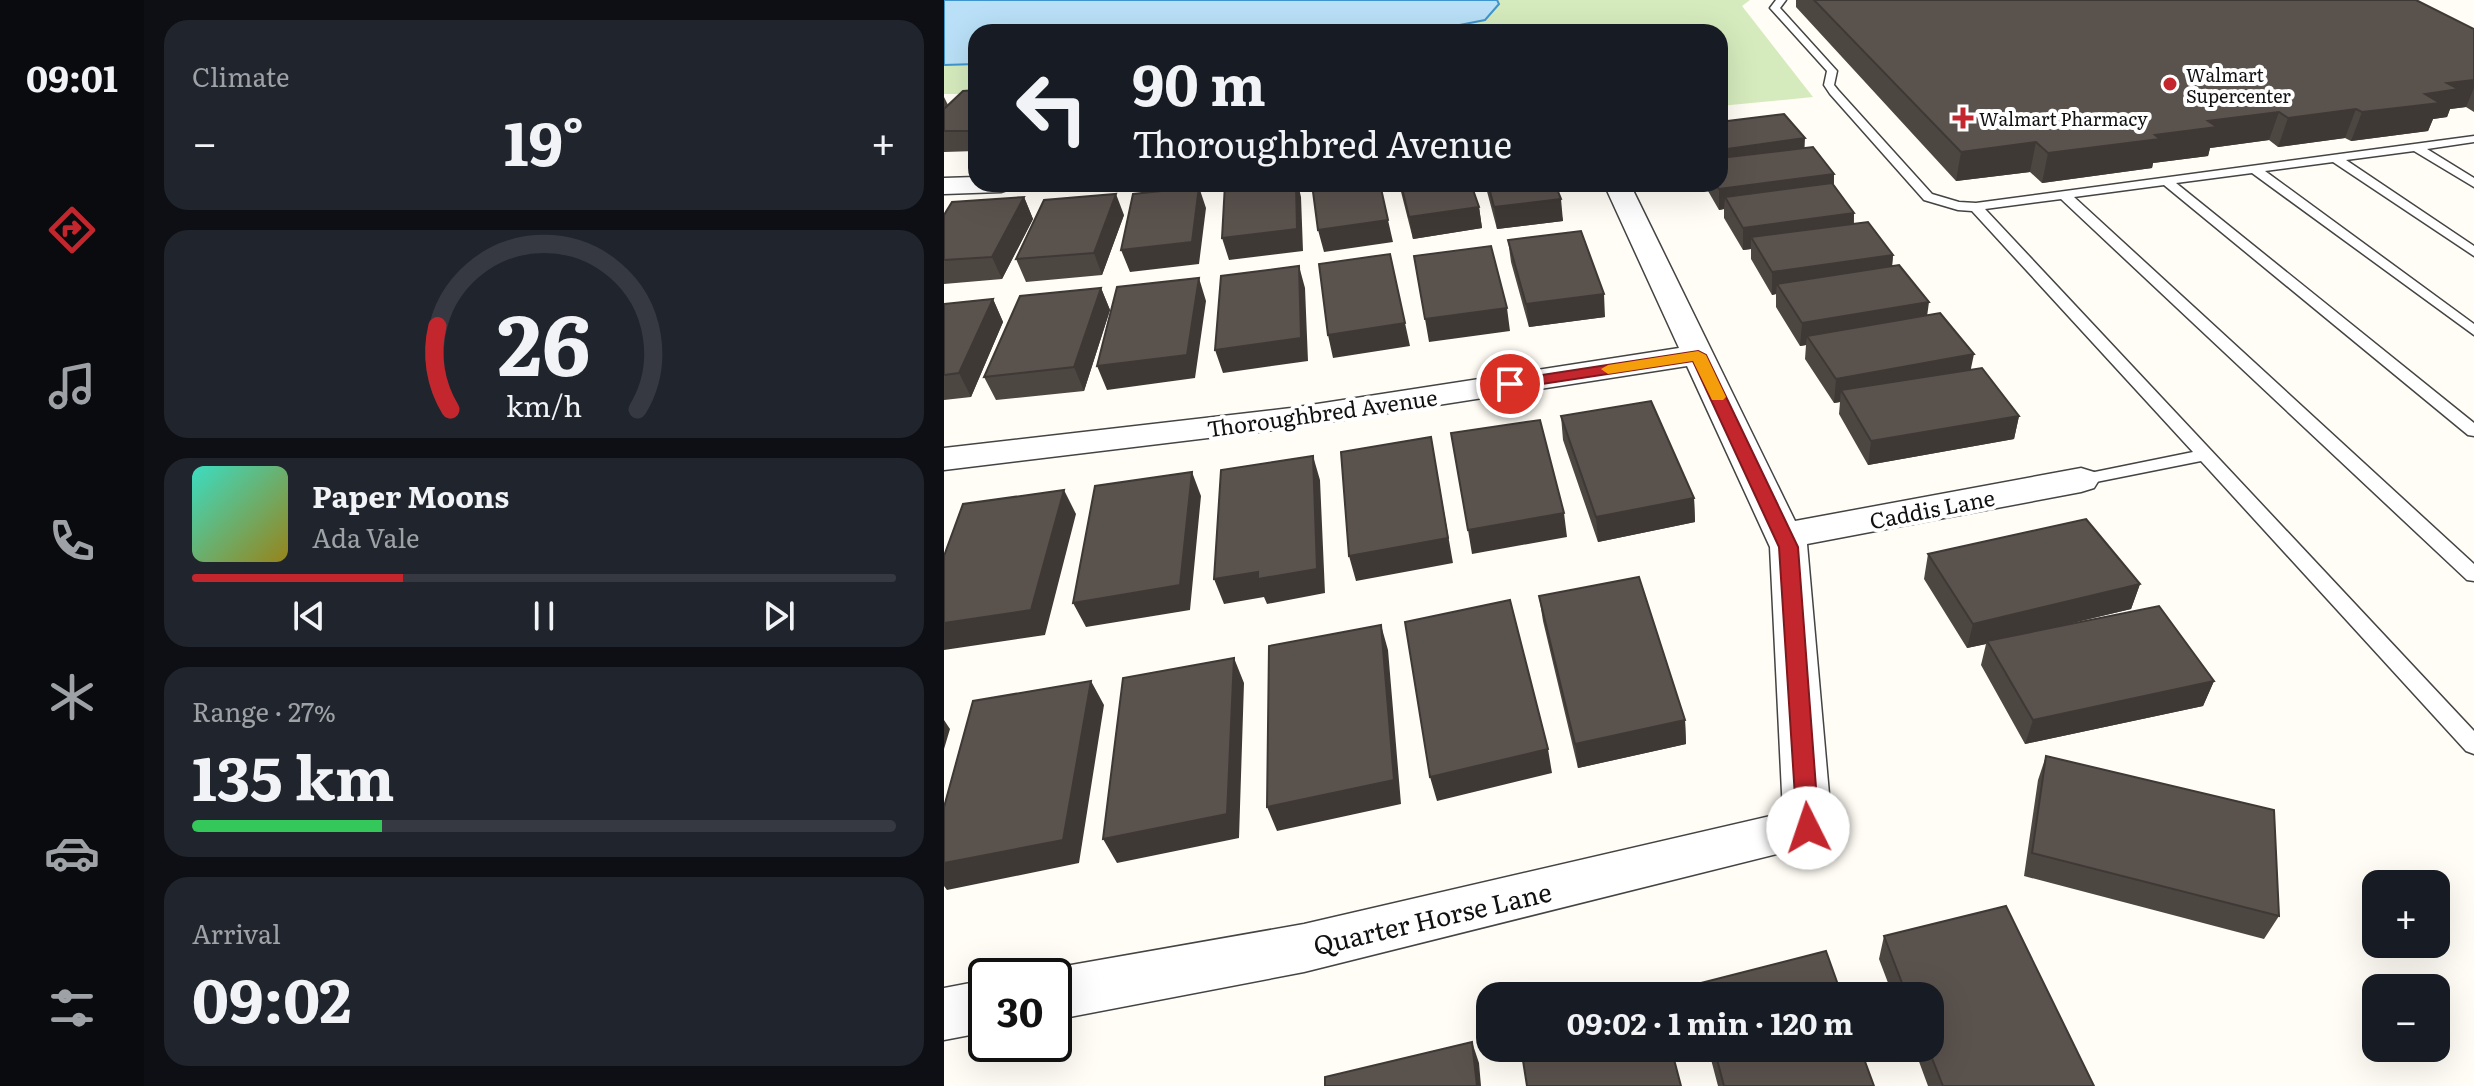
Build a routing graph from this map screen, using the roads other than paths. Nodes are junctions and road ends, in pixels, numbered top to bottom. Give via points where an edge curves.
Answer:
1 (1781, 0) edge
2 (2474, 139) edge
3 (2416, 147) junction
4 (2335, 158) junction
5 (2254, 169) junction
6 (2166, 181) junction
7 (2474, 183) edge
8 (968, 185) edge
9 (944, 186) edge
10 (1621, 192) edge
11 (2064, 195) junction
12 (1976, 207) junction
13 (2474, 252) edge
14 (2474, 331) edge
15 (1698, 355) junction
16 (2474, 431) edge
17 (2205, 455) junction
18 (944, 459) edge
19 (2081, 480) joint
20 (1784, 536) junction
21 (2474, 575) edge
22 (2474, 745) edge
23 (1072, 991) edge
24 (968, 1009) edge
25 (944, 1014) edge

1 - 12 lane via 1775,8 1832,71 1829,85 1834,92 1928,197
2 - 3 lane
3 - 4 lane
3 - 7 lane
4 - 5 lane
4 - 13 lane
5 - 6 lane
5 - 14 lane
6 - 11 lane
6 - 16 lane
8 - 9 street
10 - 15 street
11 - 12 lane
11 - 21 lane
12 - 17 lane
15 - 18 street, Thoroughbred Avenue via 1291,418
15 - 20 street
17 - 19 lane
17 - 22 lane
19 - 20 street, Caddis Lane
20 - 23 street, Quarter Horse Lane via 1789,547 1808,828 1304,948
24 - 25 street

